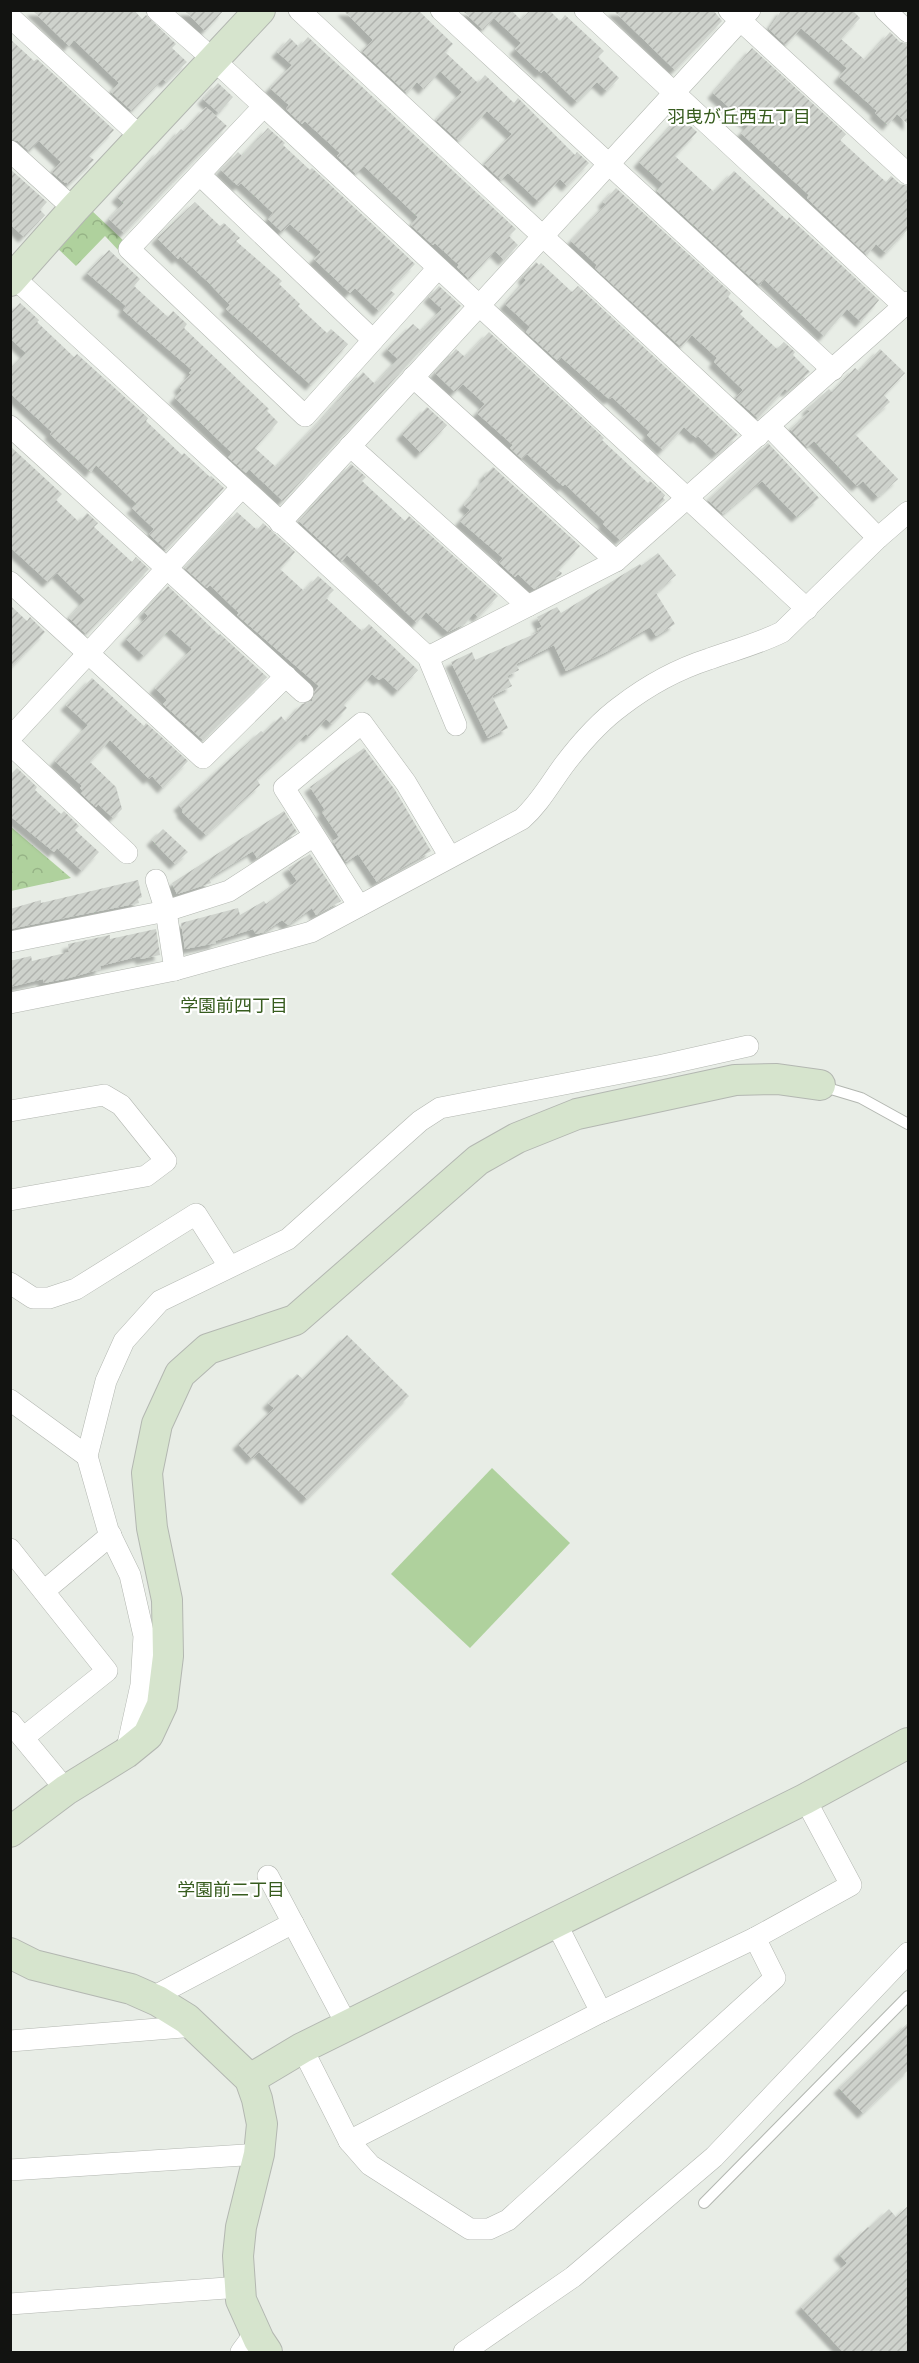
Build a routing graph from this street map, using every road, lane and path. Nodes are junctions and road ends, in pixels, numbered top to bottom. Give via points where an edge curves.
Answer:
1 (157, 10) edge
2 (260, 10) edge
3 (299, 10) edge
4 (441, 10) edge
5 (585, 10) edge
6 (885, 10) edge
7 (740, 14) edge
8 (10, 17) edge
9 (909, 32) edge
10 (214, 60) junction
11 (674, 93) junction
12 (263, 108) junction
13 (141, 137) junction
14 (10, 151) edge
15 (608, 165) junction
16 (909, 174) edge
17 (200, 175) junction
18 (74, 209) junction
19 (542, 237) junction
20 (438, 268) junction
21 (12, 278) edge
22 (906, 304) edge
23 (479, 306) junction
24 (373, 340) junction
25 (833, 370) junction
26 (413, 377) junction
27 (10, 426) edge
28 (764, 431) junction
29 (350, 446) junction
30 (242, 487) junction
31 (688, 498) junction
32 (909, 512) edge
33 (280, 523) junction
34 (879, 538) junction
35 (616, 561) junction
36 (167, 568) junction
37 (10, 582) edge
38 (528, 606) junction
39 (807, 609) junction
40 (89, 653) junction
41 (428, 657) junction
42 (286, 676) junction
43 (303, 692) dead end
44 (456, 724) dead end
45 (10, 738) edge
46 (10, 744) edge
47 (315, 836) junction
48 (127, 853) dead end
49 (450, 857) junction
50 (156, 880) dead end
51 (359, 906) junction
52 (166, 911) junction
53 (10, 942) edge
54 (175, 970) junction
55 (10, 1003) edge
56 (748, 1046) dead end
57 (820, 1085) joint
58 (10, 1111) edge
59 (909, 1124) edge
60 (10, 1200) edge
61 (229, 1266) junction
62 (10, 1282) edge
63 (10, 1400) edge
64 (87, 1456) junction
65 (111, 1535) junction
66 (10, 1549) edge
67 (44, 1591) junction
68 (17, 1730) edge
69 (909, 1743) edge
70 (126, 1753) junction
71 (66, 1790) junction
72 (805, 1798) junction
73 (10, 1832) edge
74 (268, 1876) dead end
75 (293, 1923) junction
76 (556, 1923) junction
77 (755, 1938) junction
78 (10, 1953) edge
79 (909, 1953) edge
80 (909, 1996) edge
81 (151, 1998) junction
82 (601, 2012) junction
83 (195, 2026) junction
84 (348, 2026) junction
85 (10, 2041) edge
86 (302, 2048) junction
87 (250, 2079) junction
88 (349, 2141) junction
89 (259, 2154) junction
90 (10, 2170) edge
91 (704, 2203) dead end
92 (240, 2287) junction
93 (12, 2301) edge
94 (254, 2346) edge
95 (464, 2352) edge

1 - 10 street
2 - 10 street
3 - 19 street
4 - 15 street
5 - 11 street
6 - 9 street
7 - 11 street
7 - 16 street
8 - 13 street
10 - 12 street
10 - 13 street
11 - 15 street
11 - 22 street
12 - 17 street
12 - 20 street
13 - 18 street
14 - 18 street
15 - 19 street
15 - 25 street
17 - 24 street
17 - 24 street via 129,249 154,273 305,416
18 - 21 street
19 - 23 street
19 - 28 street
20 - 23 street
20 - 24 street
21 - 30 street
22 - 25 street
23 - 26 street
23 - 31 street
25 - 28 street
26 - 29 street
26 - 35 street
27 - 36 street
28 - 31 street
28 - 34 street
29 - 33 street
29 - 38 street
30 - 33 street
30 - 36 street
31 - 35 street
31 - 39 street
32 - 34 street
33 - 41 street
34 - 39 street
35 - 38 street
36 - 40 street
36 - 42 street
37 - 40 street
38 - 41 street
39 - 49 street via 782,632 680,670 620,706 565,764 532,811
40 - 42 street via 202,758
40 - 45 street
41 - 44 street
42 - 43 street
46 - 48 street
47 - 49 street via 284,788 362,723 406,783
47 - 51 street
47 - 52 street via 229,891
49 - 51 street
50 - 52 street
51 - 54 street via 311,932
52 - 53 street
52 - 54 street
54 - 55 street
56 - 61 street via 440,1108 420,1121 288,1239
57 - 59 lane via 861,1098
57 - 70 street via 777,1079 735,1080 577,1114 517,1138 478,1160 295,1320 208,1349 180,1374 157,1424 147,1473 152,1528 167,1600 168,1656 162,1704 148,1735
58 - 60 street via 104,1095 121,1105 166,1161 146,1176
61 - 62 street via 196,1214 76,1289 49,1298 33,1298
61 - 64 street via 160,1301 124,1341 106,1381
63 - 64 street
64 - 65 street
65 - 67 street
65 - 70 street via 130,1575 144,1636 141,1685
66 - 67 street
67 - 68 street via 107,1671
68 - 71 street
69 - 72 street
70 - 71 street
71 - 73 street
72 - 76 street
72 - 77 street via 851,1885
74 - 75 street
75 - 81 street
75 - 84 street
76 - 82 street
76 - 84 street
77 - 82 street
77 - 88 street via 775,1978 508,2220 489,2229 470,2229 370,2166
78 - 81 street via 34,1965 131,1989
79 - 95 street via 714,2157 573,2277
80 - 91 lane
81 - 83 street
82 - 88 street
83 - 85 street
83 - 87 street
84 - 86 street
86 - 87 street
86 - 88 street
87 - 89 street via 262,2124
89 - 90 street
89 - 92 street via 241,2227
92 - 93 street
92 - 94 street

